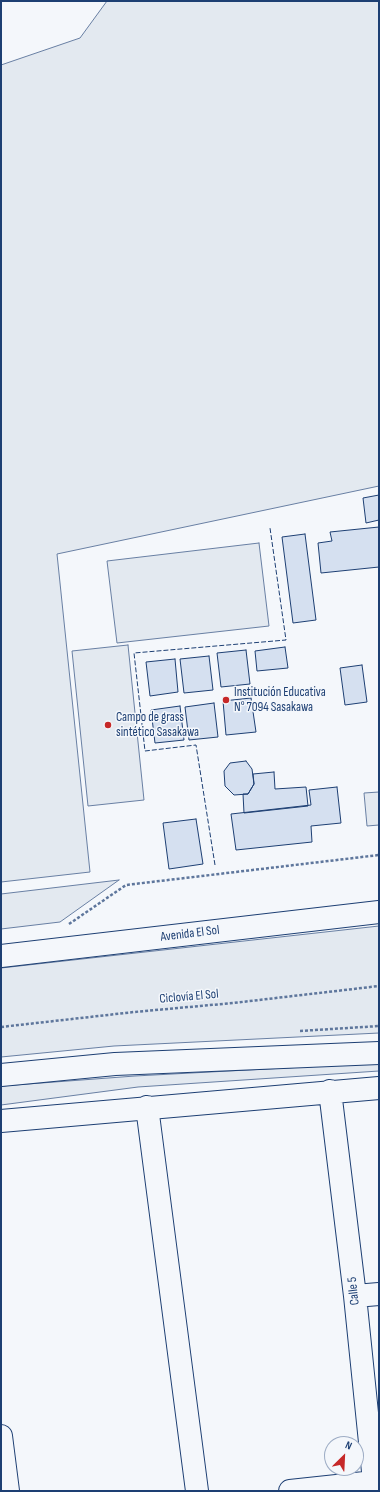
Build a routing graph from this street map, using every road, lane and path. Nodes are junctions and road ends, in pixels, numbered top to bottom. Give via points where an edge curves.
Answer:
1 (379, 855) edge
2 (379, 912) edge
3 (64, 928) dead end
4 (1, 956) edge
5 (379, 986) edge
6 (1, 1027) edge
7 (379, 1053) edge
8 (1, 1075) edge
9 (379, 1088) edge
10 (330, 1091) junction
11 (147, 1107) junction
12 (1, 1121) edge
13 (379, 1294) edge
14 (355, 1296) junction
15 (1, 1436) edge
16 (374, 1486) edge
17 (8, 1491) edge
18 (197, 1491) edge
19 (290, 1491) edge

1 - 3 path via 126,885
2 - 4 street, Avenida El Sol
5 - 6 path, Ciclovía El Sol
7 - 8 street via 115,1064
9 - 10 street
10 - 11 street
10 - 14 street, Calle 5
11 - 12 street
11 - 18 street
13 - 14 street
14 - 16 street, Calle 5
15 - 17 street
16 - 19 street

